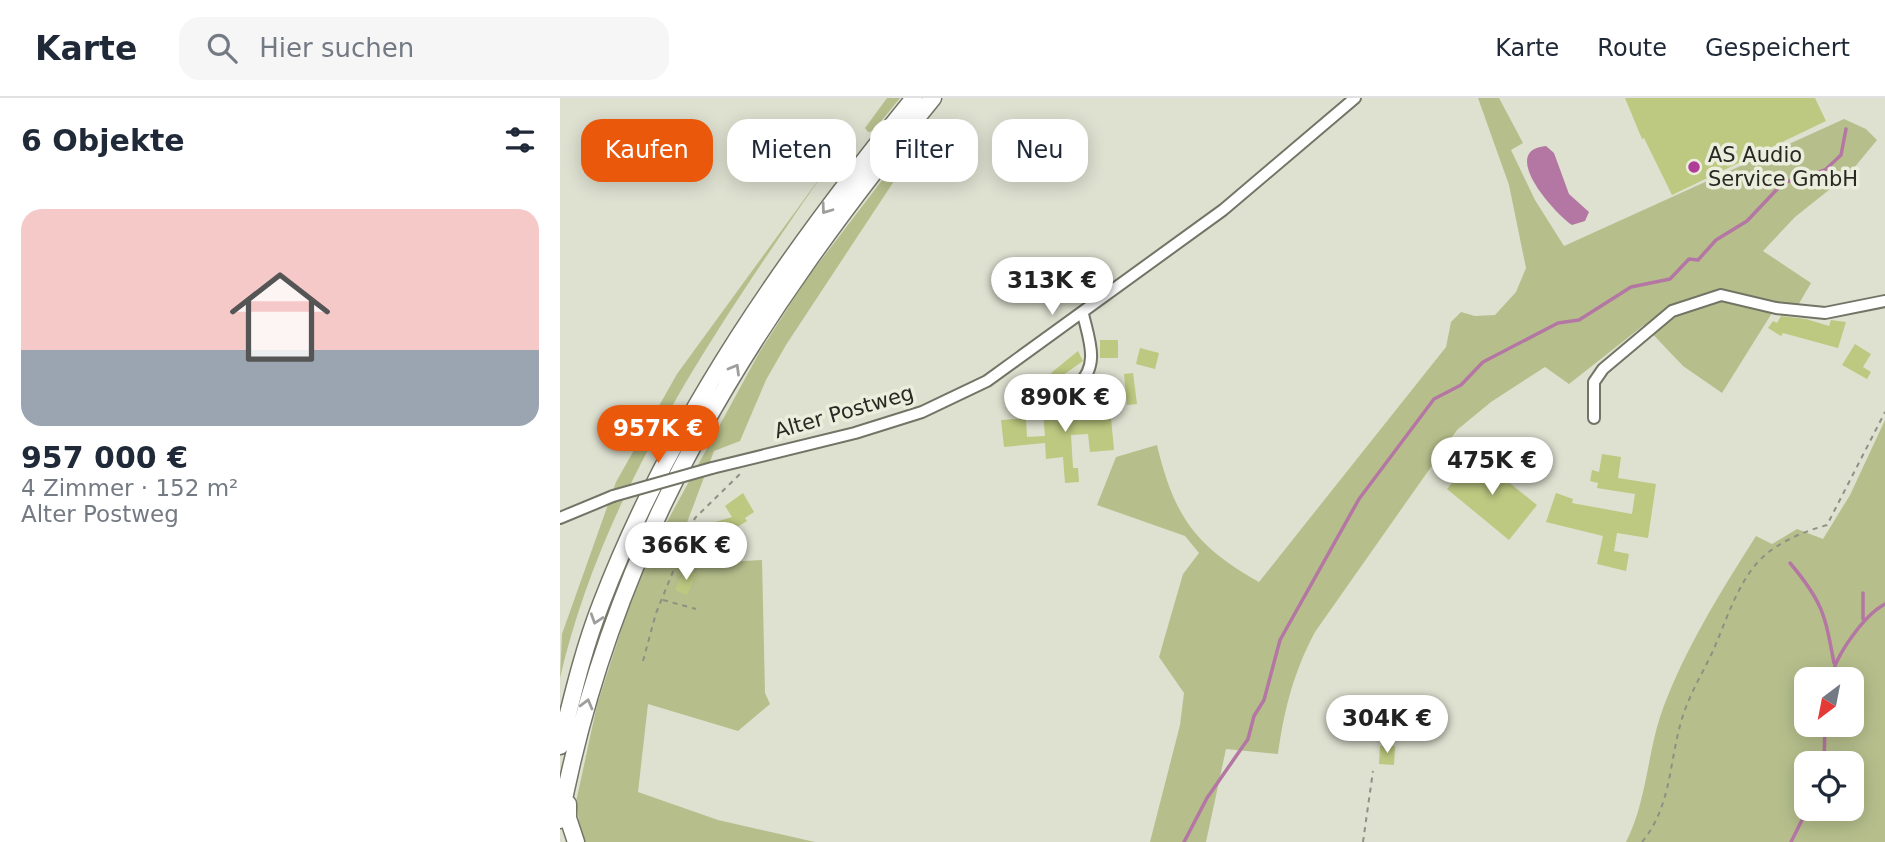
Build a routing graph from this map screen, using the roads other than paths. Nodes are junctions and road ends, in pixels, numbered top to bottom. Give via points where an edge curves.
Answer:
1 (914, 98) edge
2 (933, 98) edge
3 (1355, 98) edge
4 (1885, 301) edge
5 (1083, 313) junction
6 (1078, 385) dead end
7 (1594, 418) dead end
8 (560, 518) edge
9 (560, 746) edge
10 (569, 770) junction
11 (560, 820) edge
12 (576, 842) edge

1 -> 9 highway via 778,275 697,401 600,605
10 -> 2 highway via 618,605 712,407 793,280
3 - 5 street, Alter Postweg via 1223,210
4 - 7 street via 1825,313 1721,295 1681,307 1644,331 1603,369 1594,382
5 - 6 street via 1092,366
5 - 8 street, Alter Postweg, bridge via 987,381 922,412 613,496
10 - 11 highway
10 - 12 highway via 568,818

